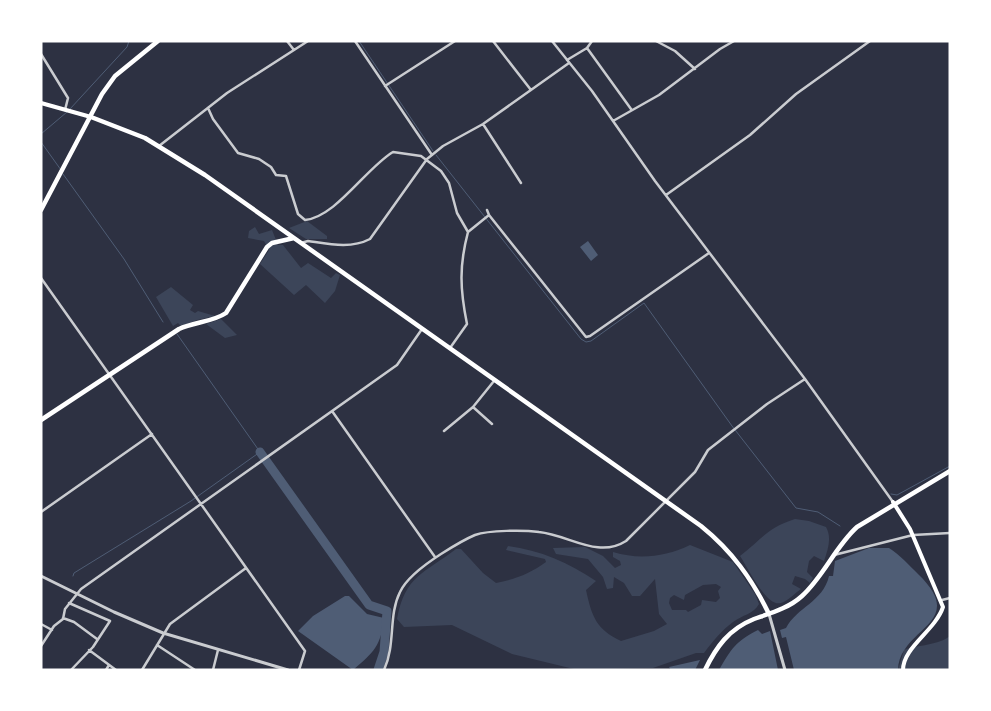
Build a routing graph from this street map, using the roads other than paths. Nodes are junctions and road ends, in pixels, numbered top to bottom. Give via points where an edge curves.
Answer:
1 (287, 41) edge
2 (308, 41) edge
3 (355, 41) edge
4 (455, 41) edge
5 (493, 41) edge
6 (552, 41) edge
7 (592, 41) edge
8 (656, 41) edge
9 (734, 41) edge
10 (870, 41) edge
11 (157, 42) edge
12 (587, 48) junction
13 (294, 50) junction
14 (41, 54) edge
15 (568, 61) junction
16 (695, 69) junction
17 (387, 85) junction
18 (531, 90) junction
19 (41, 103) edge
20 (208, 108) junction
21 (631, 109) junction
22 (65, 110) junction
23 (90, 117) junction
24 (613, 121) junction
25 (483, 124) junction
26 (159, 146) junction
27 (432, 156) junction
28 (427, 159) junction
29 (522, 183) dead end
30 (666, 195) junction
31 (41, 210) edge
32 (487, 210) dead end
33 (489, 215) junction
34 (468, 232) junction
35 (294, 238) junction
36 (300, 243) junction
37 (709, 253) junction
38 (41, 278) edge
39 (422, 329) junction
40 (450, 348) junction
41 (110, 375) junction
42 (495, 379) junction
43 (805, 379) junction
44 (473, 407) junction
45 (332, 411) junction
46 (41, 420) edge
47 (492, 424) dead end
48 (444, 430) dead end
49 (152, 434) junction
50 (950, 470) edge
51 (666, 501) junction
52 (893, 502) junction
53 (201, 504) junction
54 (41, 512) edge
55 (950, 533) edge
56 (913, 535) junction
57 (833, 554) junction
58 (436, 558) junction
59 (247, 568) junction
60 (41, 576) edge
61 (76, 594) junction
62 (950, 598) edge
63 (942, 600) junction
64 (69, 603) junction
65 (769, 614) junction
66 (63, 618) junction
67 (41, 624) edge
68 (52, 630) junction
69 (163, 633) junction
70 (97, 640) junction
71 (156, 645) junction
72 (41, 646) edge
73 (89, 650) junction
74 (218, 650) junction
75 (109, 665) junction
76 (71, 670) edge
77 (106, 670) edge
78 (116, 670) edge
79 (142, 670) edge
80 (195, 670) edge
81 (213, 670) edge
82 (288, 670) edge
83 (299, 670) edge
84 (384, 670) edge
85 (705, 670) edge
86 (785, 670) edge
87 (903, 670) edge

1 - 13 street
2 - 13 street
3 - 17 street
4 - 17 street
5 - 18 street
6 - 15 street
7 - 12 street
8 - 16 street via 675,51
9 - 16 street
10 - 30 street via 796,94 750,135
11 - 23 main road via 115,76
12 - 15 street
12 - 21 street
13 - 20 street
14 - 22 street via 68,98
15 - 18 street
15 - 24 street
16 - 21 street via 659,95
17 - 27 street
18 - 25 street
19 - 22 main road
20 - 26 street
20 - 28 street via 238,153 259,159 276,175 286,176 298,214 305,220 311,220 330,208 393,152
21 - 24 street
22 - 23 main road
23 - 26 main road
23 - 31 main road
24 - 30 street
25 - 27 street via 443,146
25 - 29 street
26 - 35 main road
27 - 28 street
28 - 34 street via 446,177 457,214
28 - 36 street via 370,239 349,246
30 - 37 street
32 - 33 street
33 - 34 street
33 - 37 street via 586,337
34 - 40 street via 460,272 460,295 467,324
35 - 36 main road
35 - 41 main road via 267,247 226,313 184,327
36 - 39 main road
37 - 43 street
38 - 41 street
39 - 40 main road
39 - 45 street via 397,365
40 - 42 main road
41 - 46 main road
41 - 49 street
42 - 44 street
42 - 51 main road
43 - 51 street via 766,404 708,450 699,467
43 - 52 street
44 - 47 street
44 - 48 street
45 - 53 street
45 - 58 street
49 - 53 street
49 - 54 street
50 - 52 main road
51 - 58 street via 617,546 595,548 536,531 484,533
51 - 65 main road via 702,526 734,556
52 - 56 main road
52 - 57 main road via 856,527
53 - 59 street
53 - 61 street
55 - 56 street
56 - 57 street
56 - 63 main road
57 - 65 main road via 801,597
58 - 84 street via 400,592 395,604 392,645
59 - 69 street via 170,624
59 - 83 street via 305,651
60 - 61 street
61 - 64 street
61 - 69 street
62 - 63 street
63 - 87 main road via 940,617 904,659
64 - 66 street
64 - 70 street via 110,621
65 - 85 main road via 729,634 719,644
65 - 86 street
66 - 68 street
66 - 70 street via 74,622
67 - 68 street
68 - 72 street
69 - 71 street
69 - 74 street
70 - 73 street
71 - 79 street
71 - 80 street
73 - 75 street
73 - 76 street
74 - 81 street
74 - 82 street
75 - 77 street
75 - 78 street

